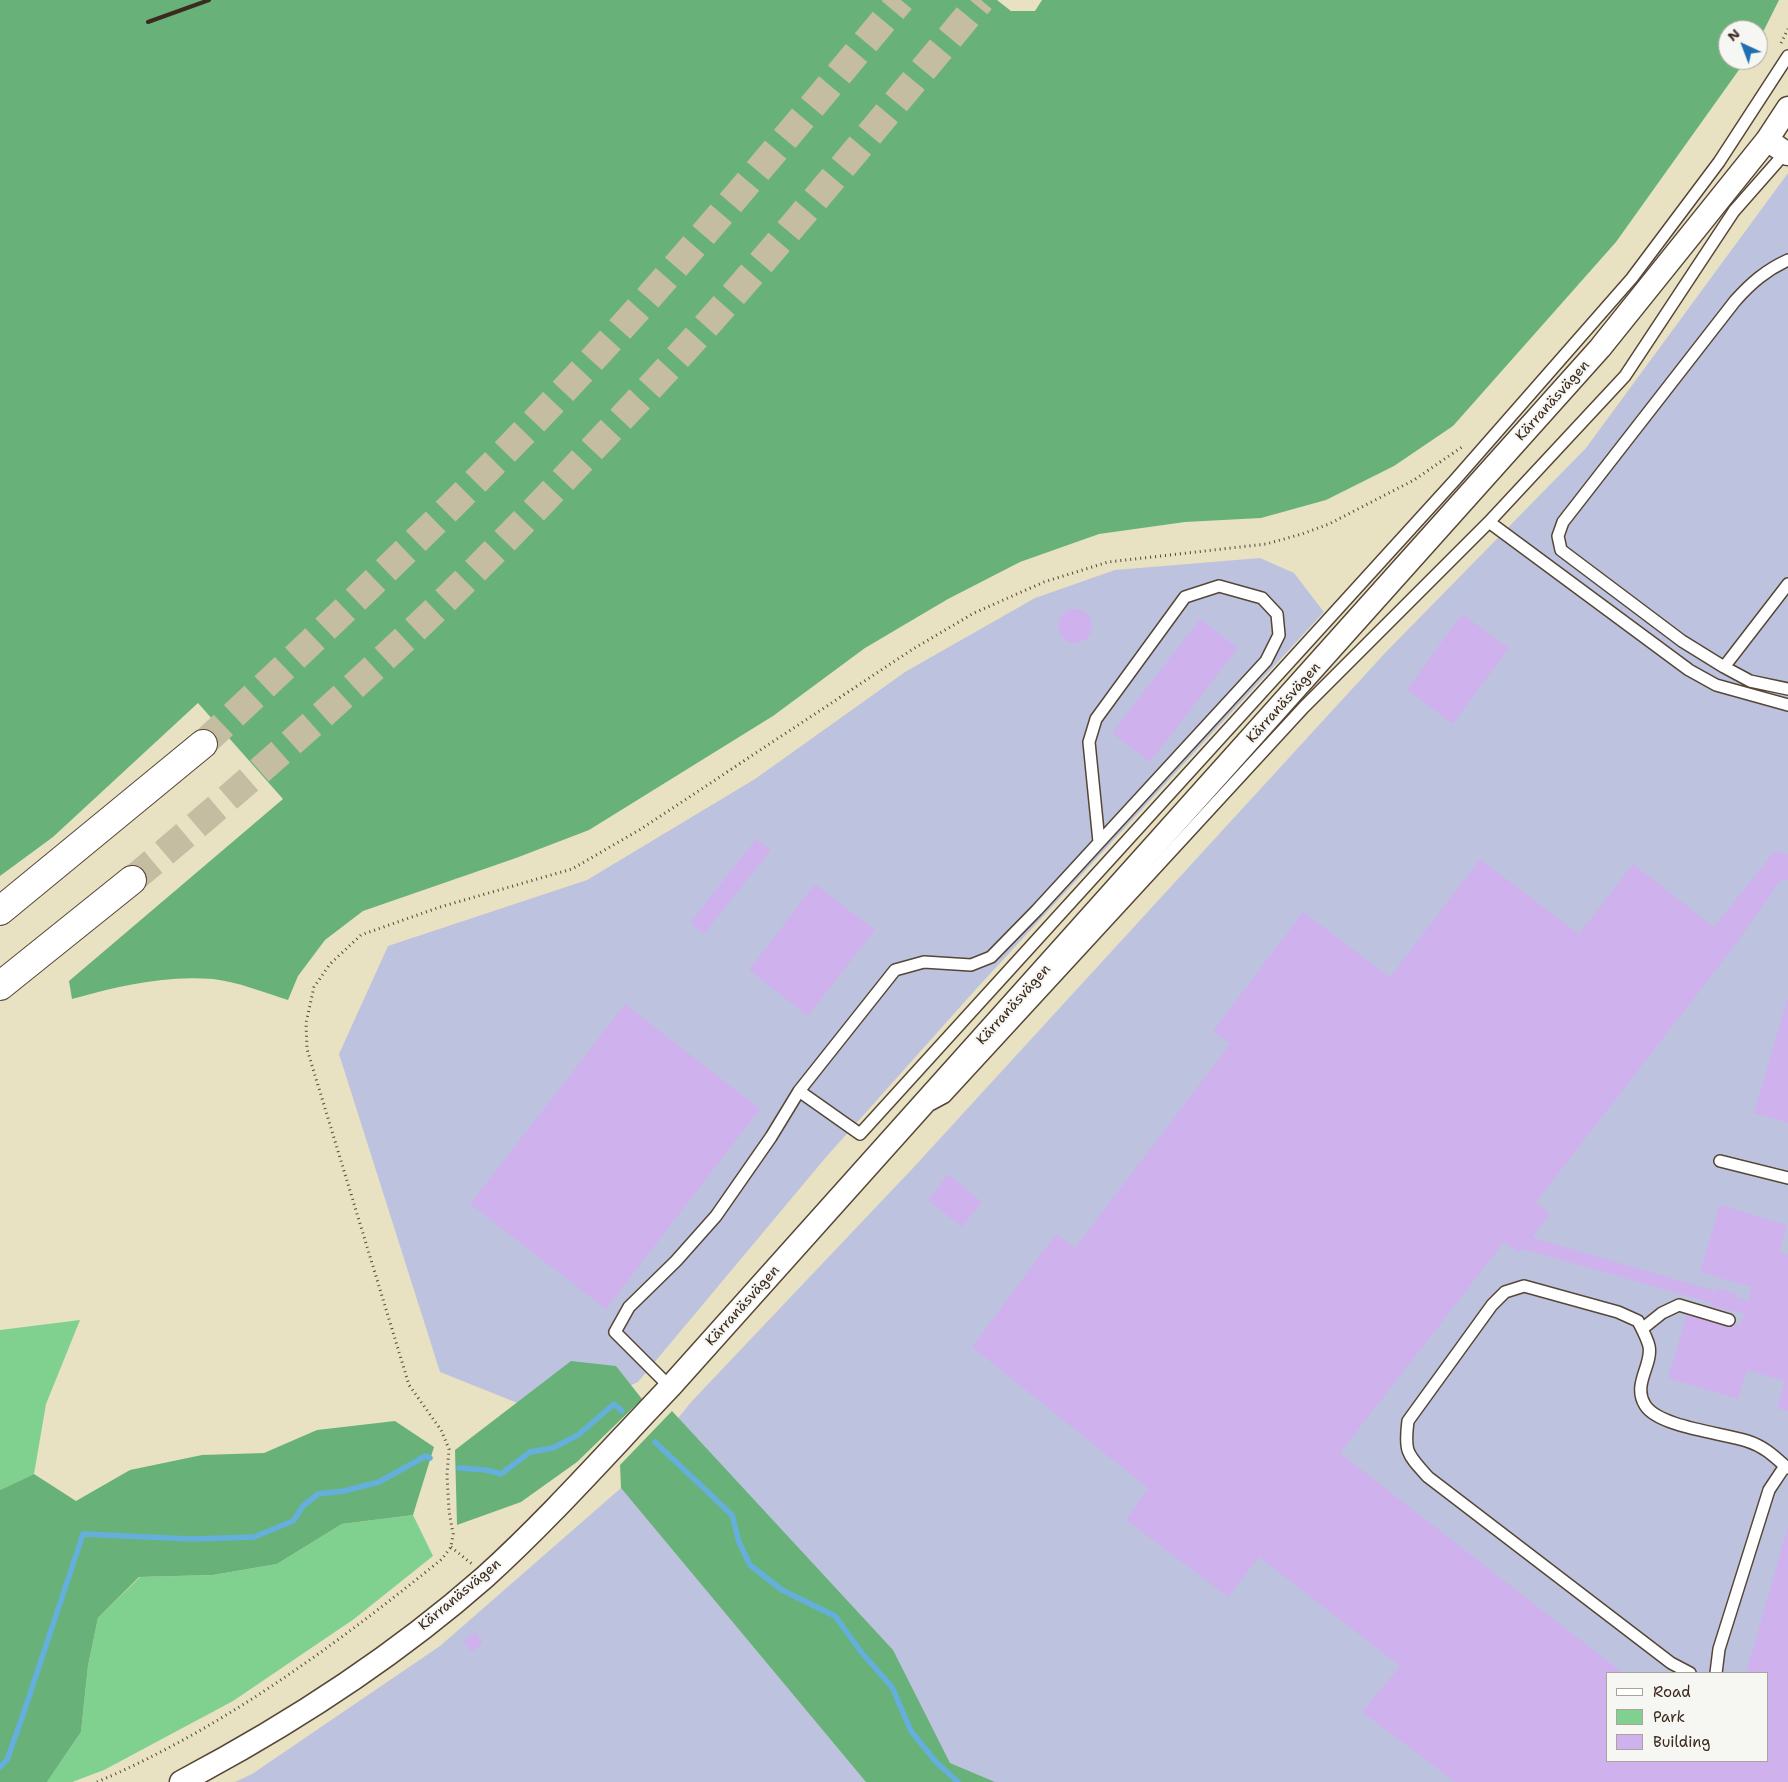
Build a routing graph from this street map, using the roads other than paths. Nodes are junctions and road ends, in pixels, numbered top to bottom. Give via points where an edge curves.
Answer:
1 (1788, 56) edge
2 (1788, 108) edge
3 (1767, 140) junction
4 (1787, 153) edge
5 (1788, 260) edge
6 (1489, 522) junction
7 (1788, 584) edge
8 (1724, 667) junction
9 (1788, 689) edge
10 (1788, 705) edge
11 (203, 744) tunnel mouth
12 (1099, 842) junction
13 (132, 880) tunnel mouth
14 (0, 911) edge
15 (0, 986) edge
16 (799, 1091) junction
17 (920, 1110) junction
18 (1720, 1161) dead end
19 (1788, 1178) edge
20 (1728, 1320) dead end
21 (1642, 1329) junction
22 (670, 1387) junction
23 (1786, 1467) edge
24 (1688, 1672) edge
25 (1716, 1672) edge
26 (181, 1782) edge

1 - 16 lane via 1720,162 1632,278 1442,495 860,1134
2 - 3 street, Kärranäsvägen
3 - 4 street
3 - 17 street, Kärranäsvägen via 1600,348
4 - 6 lane via 1734,211 1625,376
5 - 8 lane via 1751,283 1735,301 1563,522 1558,536 1561,550 1682,641
6 - 10 lane via 1689,670 1716,685
6 - 17 lane via 1298,714 946,1097
7 - 8 lane
8 - 9 lane via 1750,680
11 - 14 highway
12 - 12 lane via 1266,661 1280,636 1277,614 1262,598 1220,586 1185,597 1096,719 1089,742
12 - 16 lane via 991,957 971,965 924,962 895,970
13 - 15 highway
16 - 22 lane via 716,1216 676,1262 629,1307 614,1332
17 - 22 street, Kärranäsvägen
18 - 19 lane
20 - 21 lane via 1679,1305 1662,1313
21 - 23 lane via 1650,1347 1640,1392 1654,1416 1710,1434 1747,1441 1766,1449
21 - 24 lane via 1638,1322 1618,1312 1524,1286 1505,1292 1492,1305 1408,1421 1406,1442 1409,1457 1428,1477 1663,1657
22 - 26 street, Kärranäsvägen via 521,1543 432,1621 356,1677 283,1724
23 - 25 lane via 1770,1490 1719,1649

